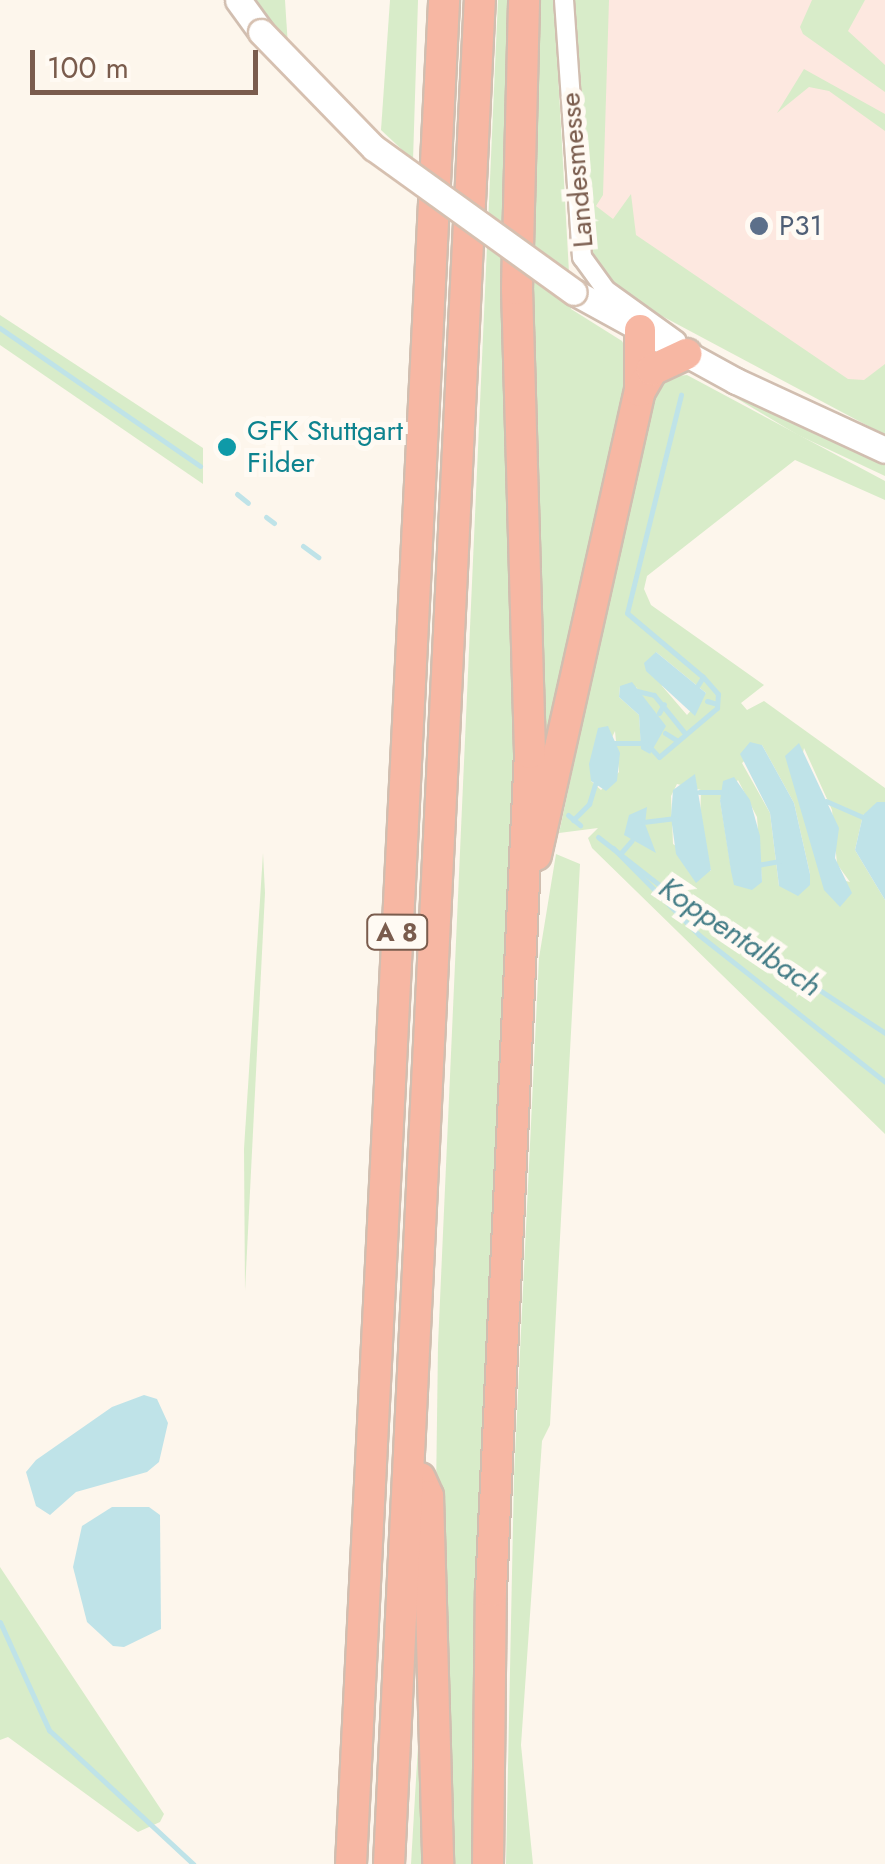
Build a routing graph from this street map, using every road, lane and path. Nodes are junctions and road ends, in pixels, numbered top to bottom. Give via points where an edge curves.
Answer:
1 (238, 0) edge
2 (444, 0) edge
3 (480, 0) edge
4 (524, 0) edge
5 (564, 0) edge
6 (640, 330) junction
7 (686, 354) junction
8 (640, 391) junction
9 (885, 450) edge
10 (524, 892) junction
11 (410, 1452) junction
12 (490, 1858) edge
13 (351, 1864) edge
14 (389, 1864) edge
15 (438, 1864) edge

1 - 6 main road, bridge via 374,148 574,292
2 - 13 highway, A 8
3 - 11 highway, A 8
4 - 10 highway via 517,229 531,660
5 - 7 street, Landesmesse via 582,257 606,290 670,331
6 - 7 main road
6 - 8 highway
7 - 8 highway via 652,370
7 - 9 main road
8 - 10 highway via 550,815
10 - 12 highway via 492,1572
11 - 14 highway, A 8
11 - 15 highway, A 8 via 428,1496

